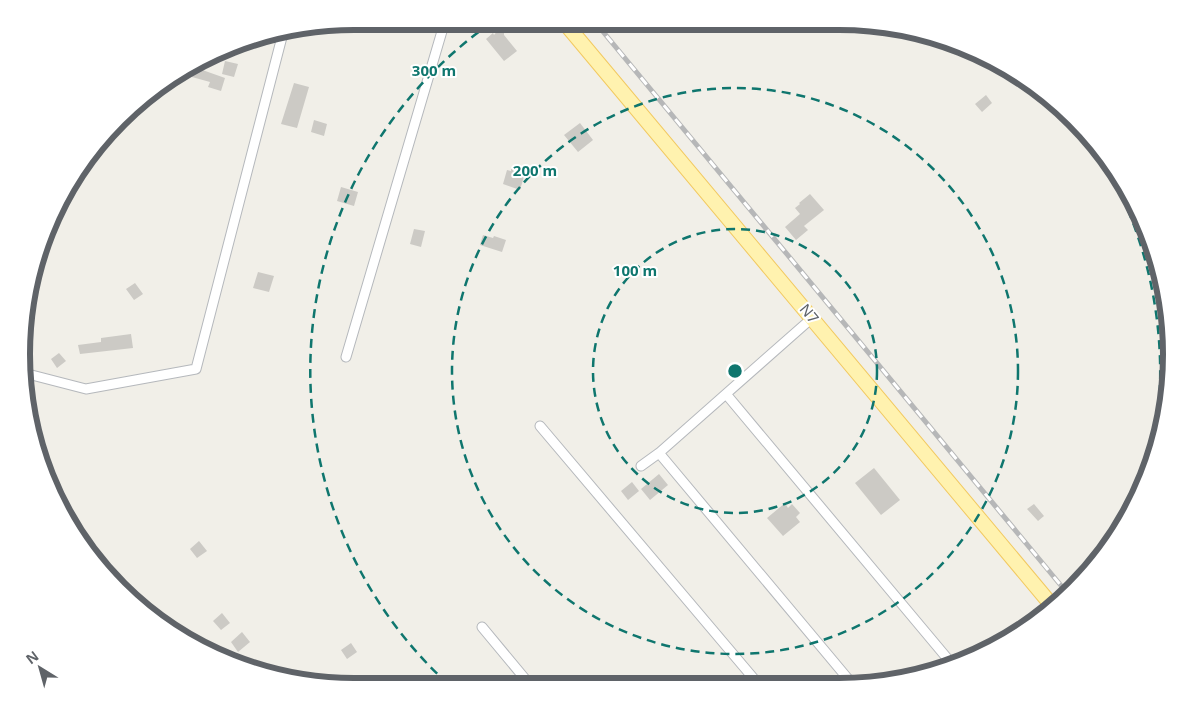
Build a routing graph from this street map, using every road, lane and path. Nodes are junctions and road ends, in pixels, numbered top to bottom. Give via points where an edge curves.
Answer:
1 (442, 30) edge
2 (571, 30) edge
3 (282, 38) edge
4 (812, 318) junction
5 (346, 356) dead end
6 (31, 375) edge
7 (726, 394) junction
8 (540, 426) dead end
9 (659, 453) junction
10 (641, 466) dead end
11 (1049, 601) edge
12 (482, 627) dead end
13 (948, 659) edge
14 (524, 678) edge
15 (753, 678) edge
16 (847, 678) edge

1 - 5 street
2 - 4 main road, N7
3 - 6 street via 196,369 86,389
4 - 7 street
4 - 11 main road, N7
7 - 9 street
7 - 13 street
8 - 15 street
9 - 10 street
9 - 16 street
12 - 14 street

